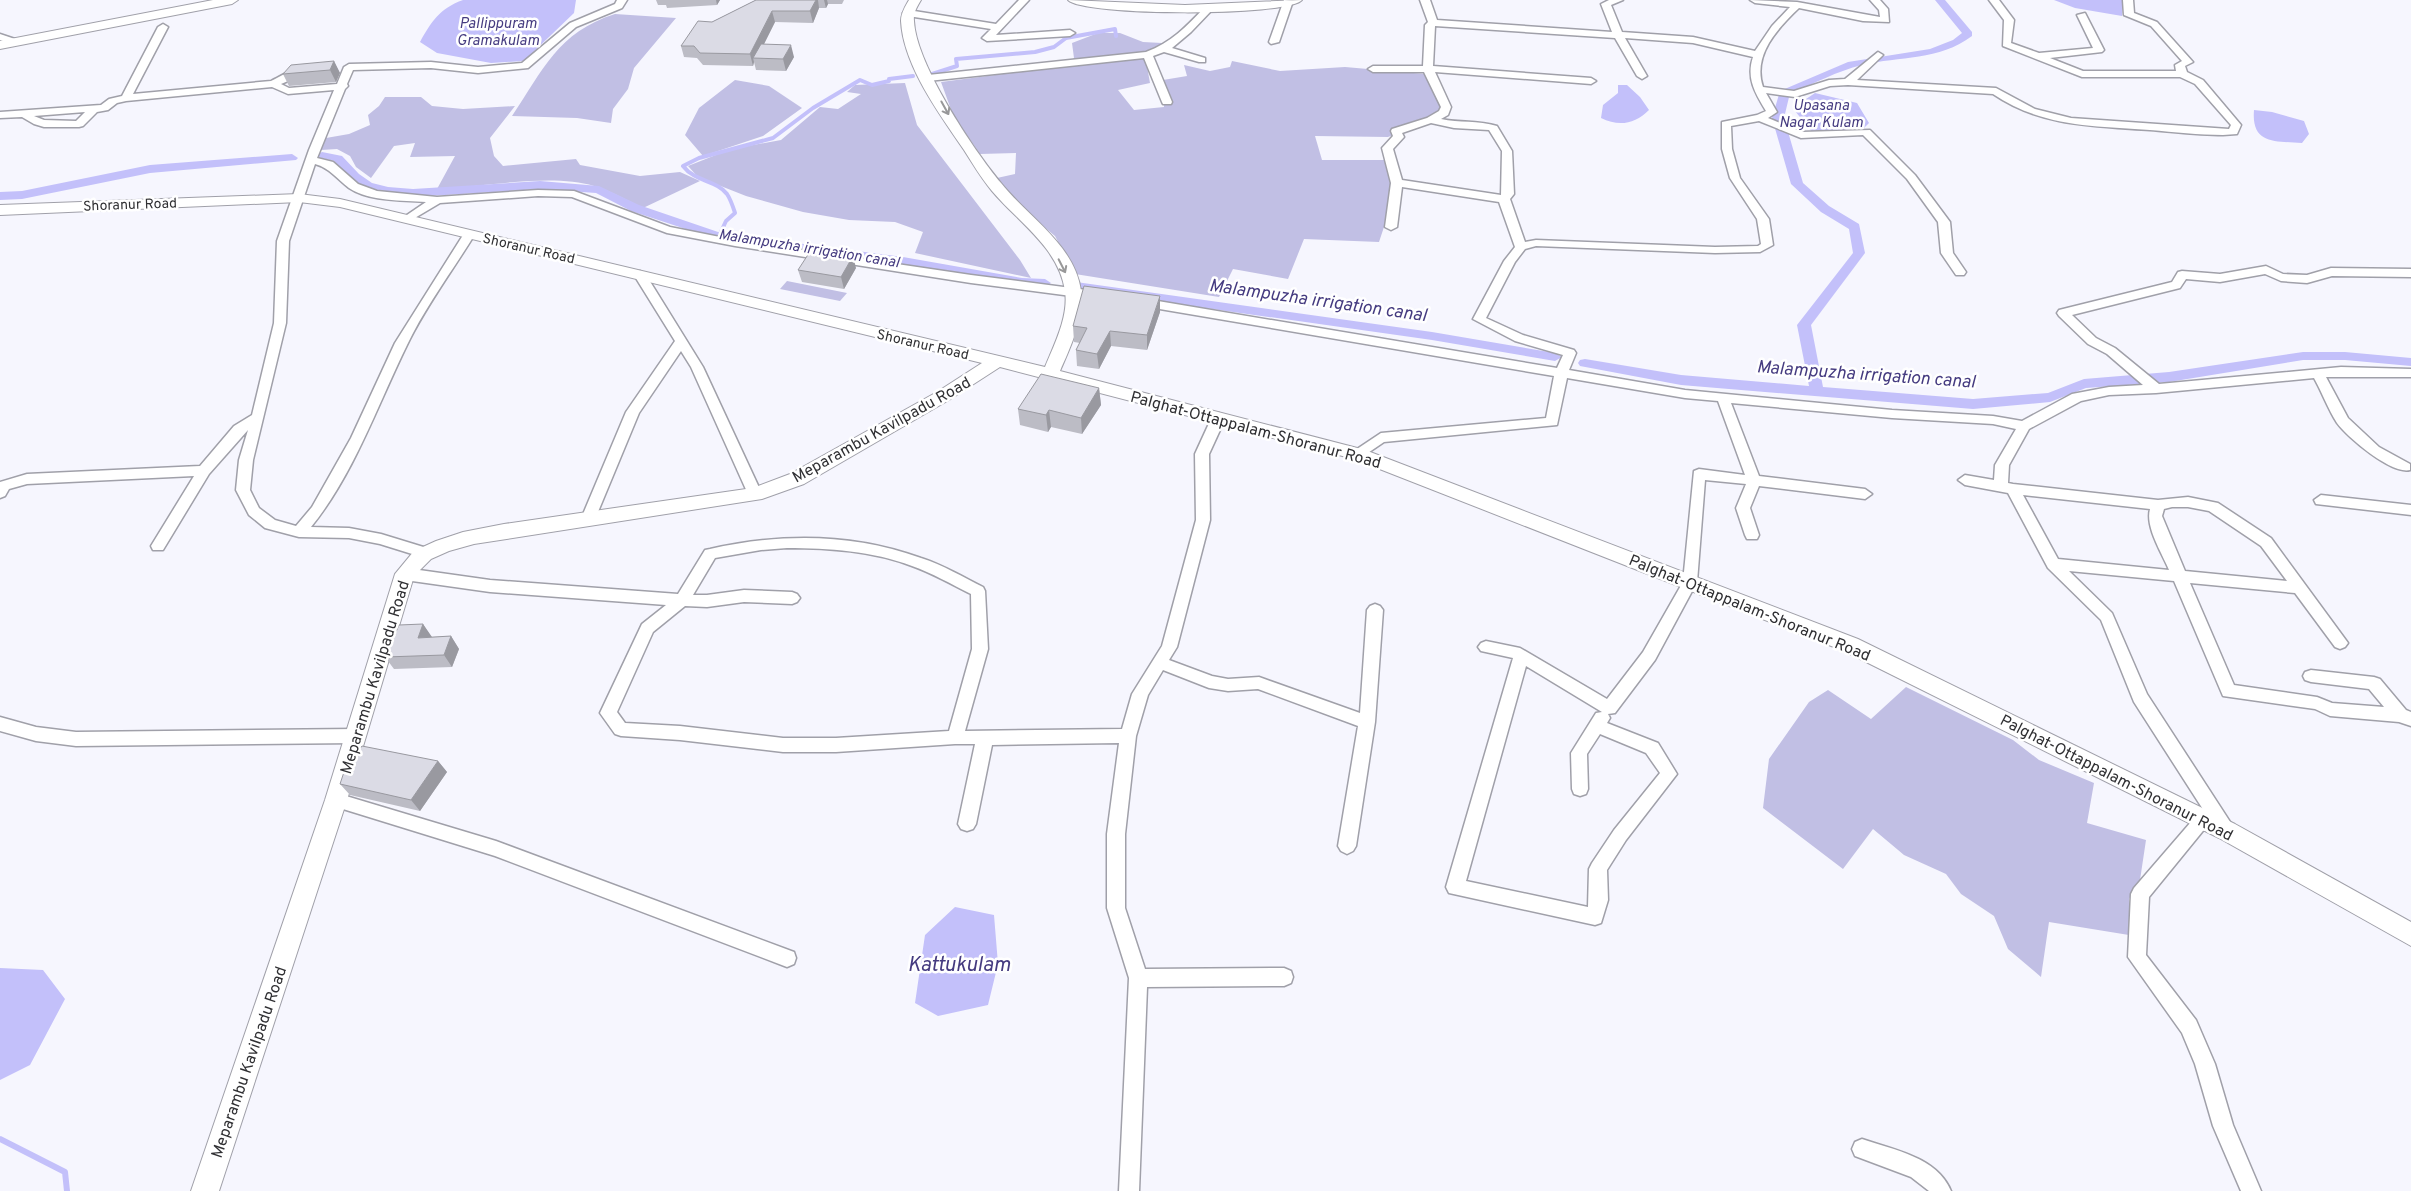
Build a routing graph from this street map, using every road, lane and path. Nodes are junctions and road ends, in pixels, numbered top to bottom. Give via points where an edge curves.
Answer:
1 (191, 0) edge
2 (232, 0) edge
3 (622, 0) edge
4 (1024, 0) edge
5 (1074, 0) edge
6 (1425, 0) edge
7 (1618, 0) edge
8 (1754, 0) edge
9 (1875, 0) edge
10 (1994, 0) edge
11 (2128, 0) edge
12 (1292, 1) edge
13 (909, 4) edge
14 (1253, 4) edge
15 (1797, 5) junction
16 (178, 9) junction
17 (1208, 9) junction
18 (2082, 16) dead end
19 (1433, 22) junction
20 (163, 27) dead end
21 (998, 27) junction
22 (1070, 33) dead end
23 (0, 37) edge
24 (1619, 37) junction
25 (15, 42) junction
26 (1274, 42) dead end
27 (0, 45) edge
28 (1166, 49) junction
29 (1148, 55) junction
30 (1758, 55) junction
31 (1878, 55) dead end
32 (2036, 56) junction
33 (1202, 60) dead end
34 (314, 69) edge
35 (1372, 69) dead end
36 (1428, 69) junction
37 (2182, 74) junction
38 (1642, 76) dead end
39 (928, 78) junction
40 (1591, 81) dead end
41 (1848, 82) junction
42 (273, 84) junction
43 (343, 86) junction
44 (1758, 89) junction
45 (126, 98) junction
46 (1167, 102) dead end
47 (0, 115) edge
48 (1760, 118) junction
49 (1431, 120) junction
50 (312, 155) junction
51 (1396, 183) junction
52 (299, 198) junction
53 (1504, 199) junction
54 (437, 200) junction
55 (0, 210) edge
56 (408, 219) junction
57 (1391, 227) dead end
58 (469, 234) junction
59 (1521, 247) junction
60 (1960, 272) dead end
61 (2411, 272) edge
62 (640, 275) junction
63 (1067, 291) junction
64 (1112, 298) edge
65 (1129, 300) edge
66 (681, 341) junction
67 (998, 362) junction
68 (1044, 372) junction
69 (2318, 373) junction
70 (2411, 373) edge
71 (1561, 375) junction
72 (2156, 389) junction
73 (1723, 398) junction
74 (258, 417) junction
75 (1219, 417) junction
76 (2024, 426) junction
77 (1359, 454) junction
78 (204, 471) junction
79 (2409, 471) edge
80 (1965, 480) dead end
81 (1754, 481) junction
82 (2007, 487) junction
83 (0, 493) edge
84 (755, 494) junction
85 (1865, 494) dead end
86 (2321, 500) dead end
87 (2158, 505) junction
88 (2411, 510) edge
89 (588, 519) junction
90 (299, 532) junction
91 (1752, 535) dead end
92 (158, 546) dead end
93 (425, 553) junction
94 (2053, 564) junction
95 (405, 574) junction
96 (2180, 575) junction
97 (1690, 582) junction
98 (2300, 588) junction
99 (792, 598) dead end
100 (682, 600) junction
101 (1375, 610) dead end
102 (2340, 643) dead end
103 (1486, 647) dead end
104 (1521, 656) junction
105 (1161, 663) junction
106 (2311, 676) dead end
107 (1609, 708) junction
108 (2406, 717) edge
109 (1367, 722) junction
110 (0, 724) edge
111 (1596, 726) junction
112 (357, 736) junction
113 (1128, 736) junction
114 (955, 737) junction
115 (985, 738) junction
116 (1580, 789) dead end
117 (336, 800) junction
118 (2203, 820) junction
119 (968, 824) dead end
120 (2227, 831) junction
121 (1347, 846) dead end
122 (2411, 935) edge
123 (787, 958) dead end
124 (1284, 977) dead end
125 (1138, 978) junction
126 (1862, 1149) dead end
127 (204, 1191) edge
128 (1129, 1191) edge
129 (1941, 1191) edge
130 (2251, 1191) edge

1 - 16 main road
2 - 16 main road
3 - 43 street via 620,6 573,25 525,66 478,70 431,64 345,67
4 - 21 street
5 - 17 main road via 1144,9
6 - 19 street
7 - 24 street via 1606,4
8 - 15 street
9 - 15 street via 1883,9 1886,20
10 - 32 street via 2009,20 2006,44
11 - 37 street via 2129,15 2154,24 2188,62 2180,65
12 - 14 main road
12 - 26 street
13 - 21 street
13 - 39 main road via 908,25 917,58
13 - 63 main road via 896,12 894,29 926,99 972,174 1011,220 1036,242
14 - 17 main road
15 - 30 street via 1776,25
16 - 25 main road
17 - 28 street
18 - 32 street via 2099,50
19 - 24 street
19 - 36 street via 1430,25
20 - 45 street
21 - 22 street via 988,38
23 - 25 street
24 - 30 street via 1693,40
24 - 38 street
25 - 27 main road
28 - 29 street
28 - 33 street
29 - 39 street
29 - 46 street
30 - 44 street via 1754,74
31 - 41 street
32 - 37 street via 2082,74
34 - 42 street via 294,72
35 - 36 street
36 - 40 street
36 - 49 street via 1446,107 1444,113
37 - 41 street via 2199,82 2236,125 2233,132 2200,133 2068,122 2012,105 1996,91
39 -> 63 main road via 951,120 998,189 1044,234 1063,266
41 - 44 street via 1829,83 1795,94
42 - 43 street via 288,91
42 - 45 street
43 - 50 street
44 - 48 street via 1772,112
45 - 47 street via 113,101 104,108 95,108 79,124 42,124 33,122 26,115
48 - 59 street via 1726,124 1727,149 1734,178 1763,219 1767,245 1760,249 1536,243
48 - 60 street via 1801,135 1866,132 1911,177 1944,222 1947,253
49 - 51 street via 1396,131 1399,137 1388,148
49 - 53 street via 1493,128 1507,151 1509,181 1508,194
50 - 52 street
50 - 54 street via 329,164 354,186 375,194
51 - 53 street
51 - 57 street
52 - 55 main road, Shoranur Road
52 - 56 main road, Shoranur Road via 340,203
52 - 74 street via 284,241 280,324
53 - 59 street
54 - 56 street
54 - 63 street via 538,193 574,194 667,230 797,254
56 - 58 main road, Shoranur Road
58 - 62 main road, Shoranur Road
58 - 90 street via 401,343 358,438 317,510
59 - 71 street via 1479,319 1519,338 1570,352
61 - 72 street via 2331,272 2307,279 2281,277 2266,270 2220,278 2182,276 2176,285 2063,313 2092,341 2111,351
62 - 66 street
62 - 67 main road, Shoranur Road
63 - 64 street
63 - 68 main road via 1068,326 1060,351
65 - 71 street
66 - 84 street via 697,367
66 - 89 street via 633,412
67 - 68 main road, Shoranur Road
67 - 84 main road, Meparambu Kavilpadu Road via 797,479
68 - 75 main road, Palghat-Ottappalam-Shoranur Road
69 - 70 street
69 - 72 street
69 - 79 street via 2343,421 2374,450
71 - 73 street
71 - 77 street via 1552,422 1382,438
72 - 76 street via 2109,391 2077,397
73 - 76 street via 1993,420
73 - 81 street
74 - 78 street via 239,429
74 - 90 street via 246,460 243,490 254,511 270,524
75 - 77 main road, Palghat-Ottappalam-Shoranur Road
75 - 105 street via 1202,454 1203,520 1169,647
76 - 82 street via 2002,465
77 - 97 main road, Palghat-Ottappalam-Shoranur Road
78 - 83 street via 27,479 4,486
78 - 92 street
80 - 82 street
81 - 85 street
81 - 91 street via 1743,508
81 - 97 street via 1699,474
82 - 87 street
82 - 94 street
84 - 89 main road, Meparambu Kavilpadu Road
86 - 88 street
87 - 96 street via 2155,516
87 - 98 street via 2188,502 2213,507 2266,542
89 - 93 main road, Meparambu Kavilpadu Road via 467,538
90 - 93 street via 349,533
93 - 95 main road, Meparambu Kavilpadu Road
94 - 96 street
94 - 120 street via 2107,617 2140,697
95 - 100 street via 490,586
95 - 112 main road, Meparambu Kavilpadu Road
96 - 98 street
96 - 108 street via 2229,691 2317,704 2330,709
97 - 107 street via 1650,656
97 - 118 main road, Palghat-Ottappalam-Shoranur Road via 1851,645
98 - 102 street
99 - 100 street via 744,596 707,601
100 - 114 street via 710,554 738,547 806,543 858,546 915,561 978,591 980,649
100 - 114 street via 647,628 608,714 621,729 783,746
101 - 109 street
103 - 104 street
104 - 107 street
104 - 111 street via 1455,886 1595,917 1599,900 1598,870 1620,835 1669,774 1652,748
105 - 109 street via 1209,682 1228,685 1259,683
105 - 113 street via 1140,694
106 - 108 street via 2374,683
107 - 111 street
109 - 121 street
110 - 112 street via 36,734 76,739
111 - 116 street via 1579,753
112 - 117 main road, Meparambu Kavilpadu Road
113 - 115 street
113 - 125 street via 1116,834 1116,908
114 - 115 street
115 - 119 street
117 - 123 street via 496,849
117 - 127 main road, Meparambu Kavilpadu Road
118 - 120 main road, Palghat-Ottappalam-Shoranur Road
118 - 130 street via 2140,894 2137,957 2189,1027 2205,1064 2223,1126
120 - 122 main road, Palghat-Ottappalam-Shoranur Road
124 - 125 street
125 - 128 street
126 - 129 street via 1914,1167 1938,1183

